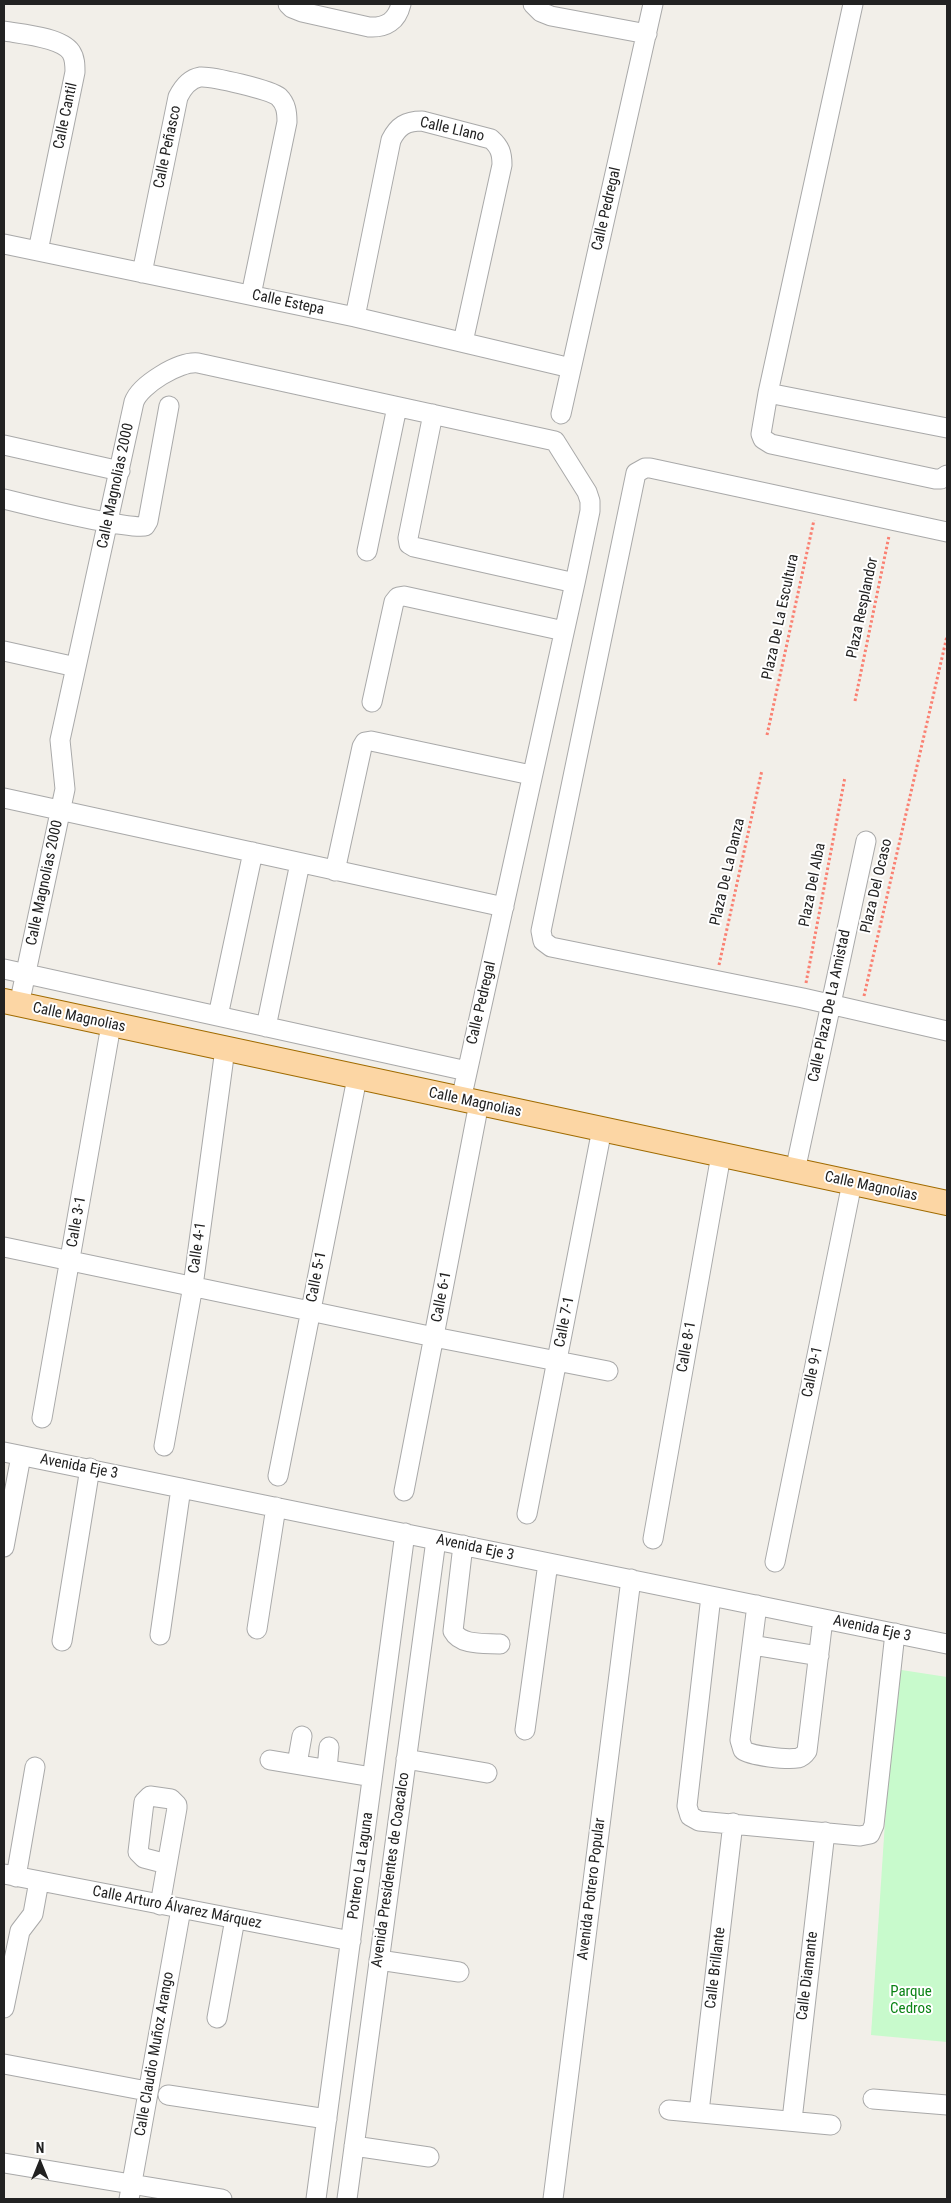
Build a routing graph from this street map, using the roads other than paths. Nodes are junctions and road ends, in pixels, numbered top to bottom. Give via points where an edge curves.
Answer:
1 (288, 4) edge
2 (401, 4) edge
3 (534, 4) edge
4 (654, 4) edge
5 (853, 4) edge
6 (4, 31) edge
7 (647, 34) junction
8 (4, 244) edge
9 (38, 251) junction
10 (142, 273) junction
11 (251, 295) junction
12 (355, 317) junction
13 (463, 342) junction
14 (571, 368) junction
15 (768, 393) junction
16 (169, 406) dead end
17 (397, 407) junction
18 (432, 414) junction
19 (561, 414) dead end
20 (947, 428) edge
21 (4, 446) edge
22 (120, 471) junction
23 (947, 475) edge
24 (4, 500) edge
25 (108, 522) junction
26 (947, 532) edge
27 (367, 551) dead end
28 (576, 583) junction
29 (564, 631) junction
30 (4, 651) edge
31 (76, 667) junction
32 (372, 702) dead end
33 (531, 775) junction
34 (4, 798) edge
35 (60, 811) junction
36 (866, 841) dead end
37 (253, 852) junction
38 (300, 863) junction
39 (335, 871) junction
40 (504, 907) junction
41 (4, 969) edge
42 (26, 974) junction
43 (11, 1003) edge
44 (830, 1004) junction
45 (218, 1016) junction
46 (111, 1025) junction
47 (266, 1027) junction
48 (947, 1031) edge
49 (225, 1049) junction
50 (467, 1071) junction
51 (357, 1078) junction
52 (470, 1102) junction
53 (602, 1129) junction
54 (721, 1155) junction
55 (795, 1171) junction
56 (852, 1183) junction
57 (947, 1203) edge
58 (4, 1247) edge
59 (70, 1260) junction
60 (193, 1286) junction
61 (311, 1310) junction
62 (434, 1337) junction
63 (558, 1360) junction
64 (608, 1371) dead end
65 (42, 1418) dead end
66 (164, 1446) dead end
67 (13, 1454) edge
68 (90, 1468) junction
69 (278, 1476) dead end
70 (181, 1488) junction
71 (404, 1491) dead end
72 (276, 1507) junction
73 (527, 1514) dead end
74 (405, 1534) junction
75 (653, 1539) dead end
76 (436, 1540) junction
77 (462, 1545) junction
78 (4, 1547) edge
79 (774, 1562) dead end
80 (548, 1563) junction
81 (631, 1579) junction
82 (711, 1596) junction
83 (757, 1605) junction
84 (823, 1618) junction
85 (257, 1629) dead end
86 (895, 1634) junction
87 (160, 1635) dead end
88 (62, 1641) dead end
89 (500, 1644) dead end
90 (947, 1644) edge
91 (752, 1645) junction
92 (819, 1656) junction
93 (525, 1730) dead end
94 (302, 1736) dead end
95 (329, 1747) dead end
96 (406, 1759) junction
97 (270, 1760) dead end
98 (297, 1764) junction
99 (35, 1767) dead end
100 (327, 1769) junction
101 (487, 1773) dead end
102 (372, 1777) junction
103 (733, 1824) junction
104 (825, 1832) junction
105 (167, 1864) dead end
106 (10, 1875) edge
107 (39, 1881) junction
108 (160, 1905) junction
109 (181, 1909) junction
110 (235, 1919) junction
111 (351, 1941) junction
112 (379, 1960) junction
113 (459, 1972) dead end
114 (4, 2008) edge
115 (218, 2018) dead end
116 (4, 2064) edge
117 (147, 2091) junction
118 (168, 2095) dead end
119 (873, 2099) dead end
120 (947, 2105) edge
121 (669, 2110) dead end
122 (699, 2112) junction
123 (327, 2119) junction
124 (792, 2120) junction
125 (831, 2125) dead end
126 (354, 2146) junction
127 (429, 2156) dead end
128 (4, 2163) edge
129 (131, 2192) edge
130 (222, 2199) edge
131 (316, 2199) edge
132 (347, 2199) edge
133 (553, 2199) edge

1 - 2 street via 302,12 369,27 389,24
3 - 7 street via 551,16
4 - 7 street, Calle Pedregal
5 - 15 street
6 - 9 street, Calle Cantil via 55,41 71,52 75,62
7 - 14 street, Calle Pedregal
8 - 9 street, Calle Estepa
9 - 10 street, Calle Estepa
10 - 11 street, Calle Estepa
10 - 11 street, Calle Peñasco via 178,97 190,81 199,77 209,78 268,91 284,102 287,112
11 - 12 street, Calle Estepa
12 - 13 street, Calle Estepa
12 - 13 street, Calle Llano via 391,140 402,124 422,121 491,139 502,155
13 - 14 street, Calle Estepa
14 - 19 street, Calle Pedregal
15 - 20 street
15 - 23 street via 761,430 767,442 936,479
16 - 25 street via 147,524 139,527
17 - 18 street, Calle Magnolias 2000
17 - 22 street, Calle Magnolias 2000 via 188,362 138,393
17 - 27 street
18 - 28 street, Calle Magnolias 2000 via 555,441 590,501
18 - 28 street via 409,544
21 - 22 street
22 - 25 street, Calle Magnolias 2000
24 - 25 street
25 - 31 street, Calle Magnolias 2000
26 - 44 street via 650,468 640,470 634,478 542,936 551,946
28 - 29 street
29 - 32 street via 398,597 394,602
29 - 33 street, Calle Pedregal
30 - 31 street
31 - 35 street, Calle Magnolias 2000 via 60,740 65,781
33 - 39 street via 365,742
33 - 40 street, Calle Pedregal
34 - 35 street
35 - 37 street
35 - 42 street, Calle Magnolias 2000
36 - 44 street, Calle Plaza De La Amistad
37 - 38 street
37 - 45 street
38 - 39 street
38 - 47 street
39 - 40 street
40 - 50 street, Calle Pedregal
41 - 42 street
42 - 43 street, Calle Magnolias 2000
42 - 45 street
43 - 46 main road, Calle Magnolias
44 - 48 street
44 - 55 street, Calle Plaza De La Amistad
45 - 47 street
46 - 49 main road, Calle Magnolias
46 - 59 street, Calle 3-1
47 - 50 street
49 - 51 main road, Calle Magnolias
49 - 60 street, Calle 4-1
50 - 52 street, Calle Pedregal
51 - 52 main road, Calle Magnolias
51 - 61 street, Calle 5-1
52 - 53 main road, Calle Magnolias
52 - 62 street, Calle 6-1
53 - 54 main road, Calle Magnolias
53 - 63 street, Calle 7-1
54 - 55 main road, Calle Magnolias
54 - 75 street, Calle 8-1
55 - 56 main road, Calle Magnolias
56 - 57 main road, Calle Magnolias
56 - 79 street, Calle 9-1
58 - 59 street
59 - 60 street
59 - 65 street, Calle 3-1
60 - 61 street
60 - 66 street, Calle 4-1
61 - 62 street
61 - 69 street, Calle 5-1
62 - 63 street
62 - 71 street, Calle 6-1
63 - 64 street
63 - 73 street, Calle 7-1
67 - 68 street, Avenida Eje 3
67 - 78 street
68 - 70 street, Avenida Eje 3
68 - 88 street
70 - 72 street, Avenida Eje 3
70 - 87 street
72 - 74 street, Avenida Eje 3
72 - 85 street
74 - 76 street, Avenida Eje 3
74 - 102 street, Potrero La Laguna
76 - 77 street, Avenida Eje 3
76 - 96 street, Avenida Presidentes de Coacalco
77 - 80 street, Avenida Eje 3
77 - 89 street via 453,1631 464,1641
80 - 81 street, Avenida Eje 3
80 - 93 street
81 - 82 street, Avenida Eje 3
81 - 133 street, Avenida Potrero Popular
82 - 83 street, Avenida Eje 3
82 - 103 street via 687,1806 690,1816 699,1821
83 - 84 street, Avenida Eje 3
83 - 91 street
84 - 86 street, Avenida Eje 3
84 - 92 street
86 - 90 street, Avenida Eje 3
86 - 104 street via 874,1825 870,1834 860,1836
91 - 92 street
91 - 92 street via 740,1740 743,1750 752,1754 795,1758 808,1751
94 - 98 street
95 - 100 street
96 - 101 street
96 - 112 street, Avenida Presidentes de Coacalco
97 - 98 street
98 - 100 street
99 - 106 street
100 - 102 street
102 - 111 street, Potrero La Laguna
103 - 104 street
103 - 122 street, Calle Brillante
104 - 124 street, Calle Diamante
105 - 108 street
106 - 107 street, Calle Arturo Álvarez Márquez
107 - 108 street, Calle Arturo Álvarez Márquez
107 - 114 street via 33,1914 20,1931
108 - 109 street, Calle Arturo Álvarez Márquez
109 - 110 street, Calle Arturo Álvarez Márquez
109 - 117 street, Calle Claudio Muñoz Arango
110 - 111 street, Calle Arturo Álvarez Márquez
110 - 115 street
111 - 123 street, Potrero La Laguna
112 - 113 street
112 - 126 street, Avenida Presidentes de Coacalco
116 - 117 street
117 - 129 street, Calle Claudio Muñoz Arango
118 - 123 street
119 - 120 street
121 - 122 street
122 - 124 street
123 - 131 street, Potrero La Laguna
124 - 125 street
126 - 127 street
126 - 132 street, Avenida Presidentes de Coacalco
128 - 129 street
129 - 130 street

